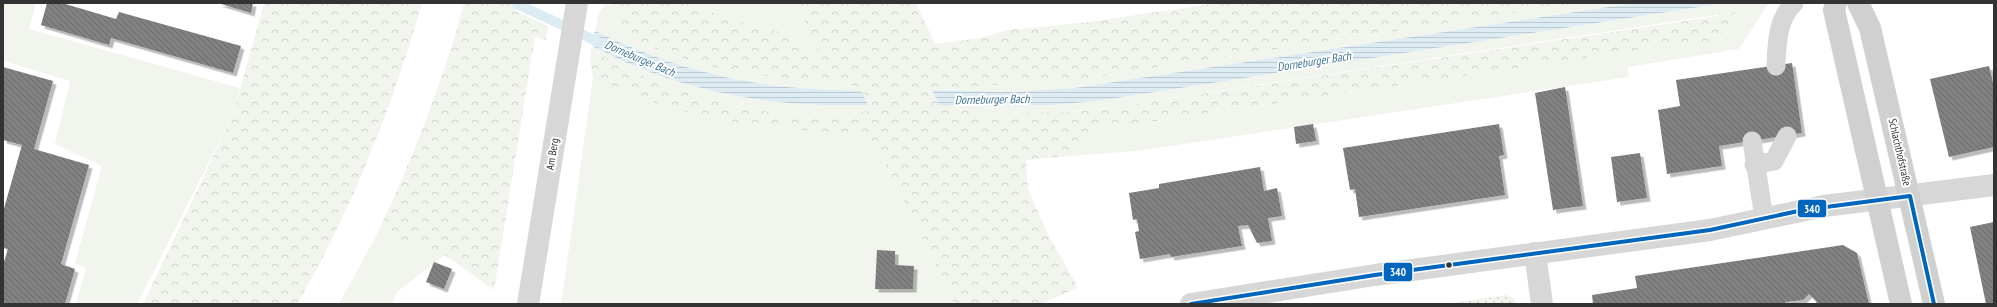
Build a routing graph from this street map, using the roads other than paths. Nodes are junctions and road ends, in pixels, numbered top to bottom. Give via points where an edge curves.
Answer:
1 (1794, 3) edge
2 (1836, 3) edge
3 (1858, 3) edge
4 (577, 5) edge
5 (1776, 66) dead end
6 (1787, 136) dead end
7 (1752, 141) dead end
8 (1754, 165) junction
9 (1994, 185) edge
10 (1910, 196) junction
11 (1877, 200) junction
12 (1764, 218) junction
13 (1535, 254) junction
14 (528, 304) edge
15 (1191, 304) edge
16 (1542, 304) edge
17 (1901, 304) edge
18 (1934, 304) edge

1 - 5 lane via 1779,27
2 - 11 main road via 1834,10
3 - 10 main road, Schlachthofstraße via 1870,28
4 - 14 street, Am Berg
6 - 8 lane via 1774,161
7 - 8 lane
8 - 12 lane
9 - 10 street
10 - 11 street
10 - 18 main road, Schlachthofstraße
11 - 12 street via 1824,206
11 - 17 main road
12 - 13 street via 1710,230
13 - 15 street via 1374,275
13 - 16 street

